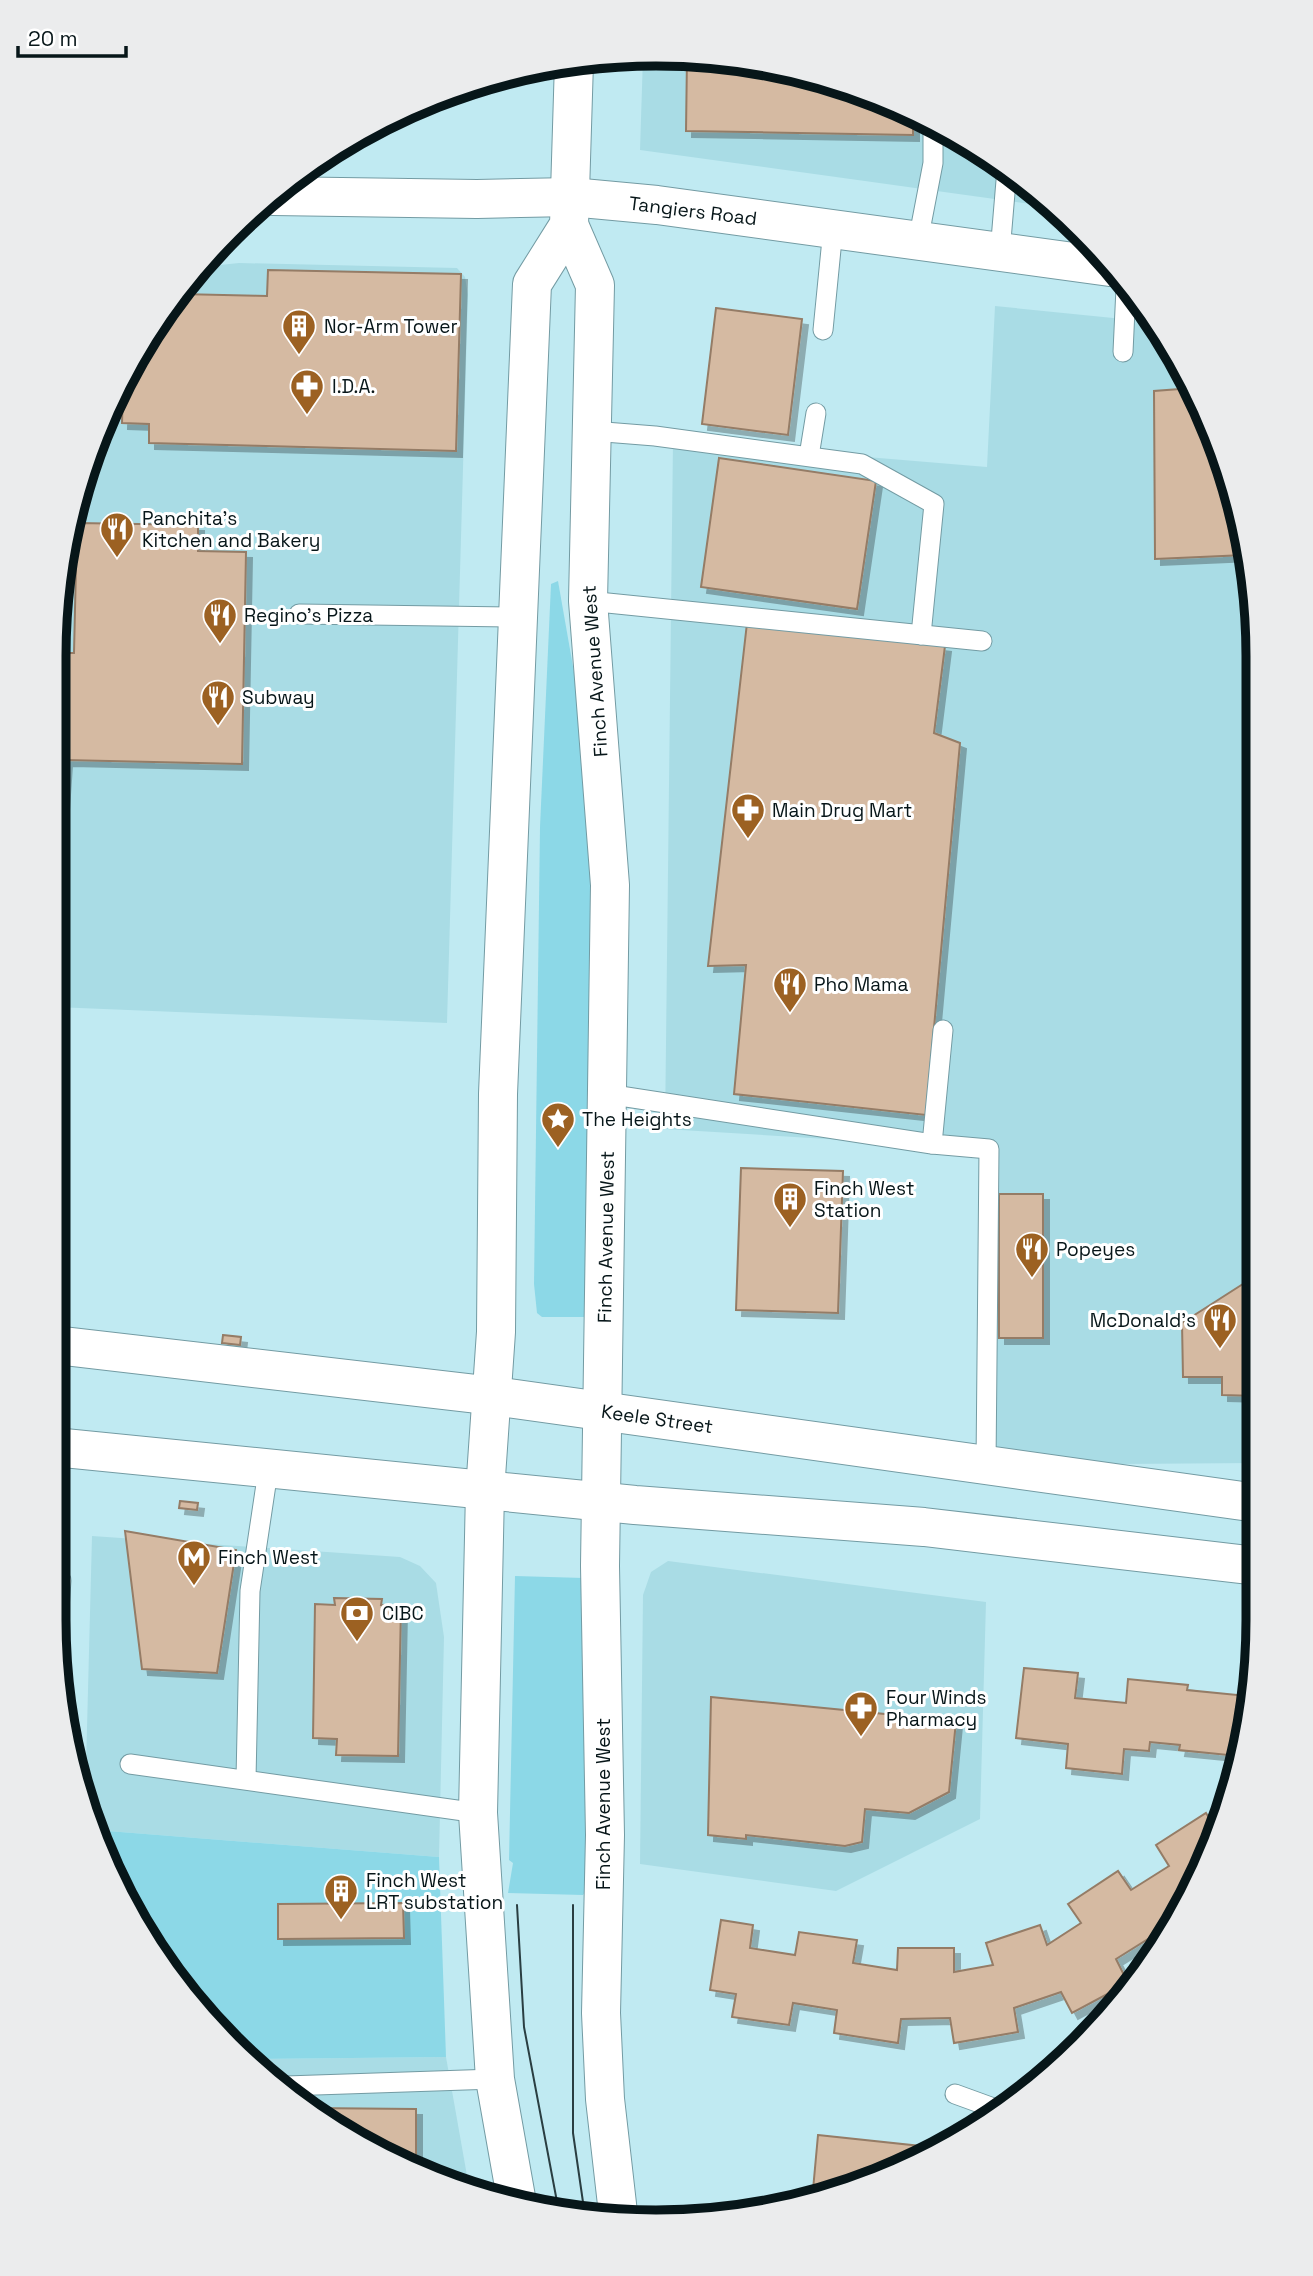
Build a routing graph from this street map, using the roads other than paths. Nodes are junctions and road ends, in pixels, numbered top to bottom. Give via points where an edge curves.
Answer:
1 (574, 73) edge
2 (933, 136) edge
3 (1006, 181) edge
4 (287, 196) edge
5 (570, 211) junction
6 (834, 229) junction
7 (918, 241) junction
8 (1000, 252) junction
9 (1099, 265) edge
10 (1126, 298) edge
11 (823, 330) dead end
12 (1123, 352) dead end
13 (816, 413) dead end
14 (592, 431) junction
15 (809, 456) junction
16 (588, 601) junction
17 (299, 614) dead end
18 (518, 617) junction
19 (921, 635) junction
20 (982, 641) dead end
21 (943, 1030) dead end
22 (607, 1094) junction
23 (932, 1144) junction
24 (66, 1346) edge
25 (494, 1396) junction
26 (604, 1412) junction
27 (66, 1448) edge
28 (986, 1465) junction
29 (268, 1471) junction
30 (485, 1491) junction
31 (1246, 1501) edge
32 (601, 1502) junction
33 (1246, 1565) edge
34 (130, 1764) dead end
35 (246, 1779) junction
36 (478, 1813) junction
37 (495, 2080) junction
38 (294, 2086) edge
39 (956, 2094) dead end
40 (989, 2106) edge
41 (515, 2192) edge
42 (617, 2208) edge

1 - 5 main road, Finch Avenue West
2 - 7 lane via 933,163
3 - 8 lane
4 - 5 main road, Tangiers Road via 477,199
5 - 6 main road, Tangiers Road
5 - 14 main road, Finch Avenue West via 595,285
5 - 18 main road via 533,284
6 - 7 main road, Tangiers Road
6 - 11 lane
7 - 8 main road, Tangiers Road
8 - 9 main road, Tangiers Road
10 - 12 lane
13 - 15 lane
14 - 15 lane
14 - 16 main road, Finch Avenue West
15 - 19 lane via 862,464 933,503
16 - 19 lane
16 - 22 main road, Finch Avenue West via 610,885
17 - 18 lane
18 - 25 main road via 498,1094
19 - 20 lane
21 - 23 lane
22 - 23 lane
22 - 26 main road, Finch Avenue West
23 - 28 lane via 989,1149
24 - 25 main road, Keele Street
25 - 26 main road, Keele Street
25 - 30 main road
26 - 28 main road, Keele Street
26 - 32 main road, Finch Avenue West
27 - 29 main road
28 - 31 main road, Keele Street
29 - 30 main road
29 - 35 lane via 250,1591
30 - 32 main road
30 - 36 main road
32 - 33 main road via 924,1527
32 - 42 main road, Finch Avenue West via 605,1835 601,2013
34 - 35 lane
35 - 36 lane
36 - 37 main road
37 - 38 lane
37 - 41 main road
39 - 40 lane

